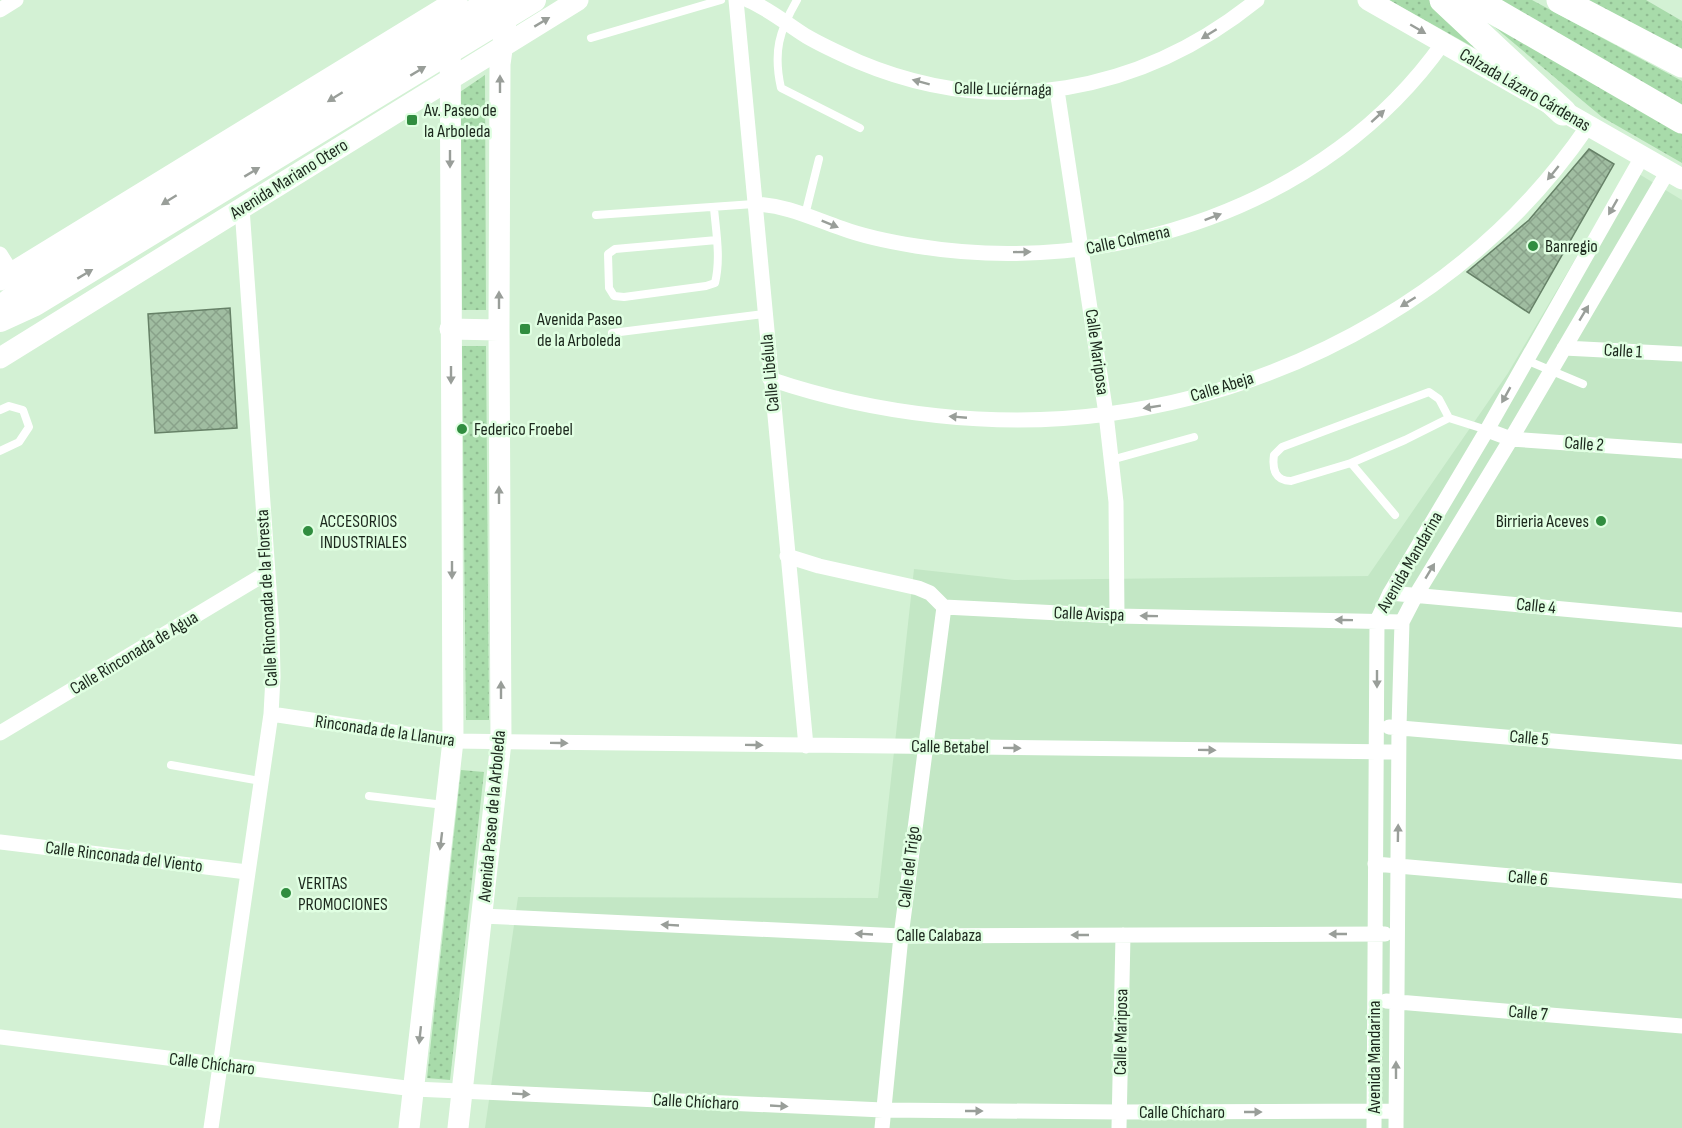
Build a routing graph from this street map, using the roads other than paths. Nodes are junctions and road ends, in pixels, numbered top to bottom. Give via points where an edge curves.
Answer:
1 (16, 0) edge
2 (492, 0) edge
3 (508, 0) edge
4 (534, 0) edge
5 (578, 0) edge
6 (721, 0) edge
7 (736, 0) edge
8 (748, 0) edge
9 (797, 0) edge
10 (1257, 0) edge
11 (1368, 0) edge
12 (1443, 0) edge
13 (1475, 0) edge
14 (453, 1) edge
15 (1568, 3) edge
16 (0, 10) edge
17 (784, 22) junction
18 (450, 33) junction
19 (591, 38) dead end
20 (1443, 43) junction
21 (501, 47) junction
22 (1682, 64) edge
23 (449, 79) junction
24 (1057, 90) junction
25 (1563, 112) junction
26 (1682, 120) edge
27 (1588, 126) junction
28 (860, 129) dead end
29 (1642, 157) junction
30 (819, 159) dead end
31 (1675, 175) edge
32 (754, 204) junction
33 (242, 207) junction
34 (714, 207) junction
35 (596, 215) dead end
36 (805, 215) junction
37 (717, 240) junction
38 (1082, 250) junction
39 (0, 254) edge
40 (18, 286) edge
41 (0, 308) edge
42 (765, 314) junction
43 (0, 320) edge
44 (450, 329) junction
45 (499, 330) junction
46 (612, 333) dead end
47 (1564, 348) junction
48 (1682, 354) edge
49 (0, 358) edge
50 (1526, 360) junction
51 (1550, 371) junction
52 (770, 379) junction
53 (1583, 384) dead end
54 (0, 410) edge
55 (1106, 414) junction
56 (1449, 418) junction
57 (1487, 430) junction
58 (1194, 437) dead end
59 (1511, 439) junction
60 (1682, 450) edge
61 (0, 451) edge
62 (1111, 459) junction
63 (1351, 463) junction
64 (1395, 515) dead end
65 (787, 556) junction
66 (268, 572) junction
67 (1390, 593) junction
68 (1416, 595) junction
69 (944, 608) junction
70 (1117, 616) junction
71 (1682, 620) edge
72 (1377, 621) junction
73 (1402, 622) junction
74 (271, 714) junction
75 (1377, 727) junction
76 (1399, 727) junction
77 (0, 733) edge
78 (453, 741) junction
79 (501, 742) junction
80 (806, 746) junction
81 (924, 747) junction
82 (1376, 752) junction
83 (1398, 752) junction
84 (1682, 752) edge
85 (171, 765) dead end
86 (260, 781) junction
87 (369, 796) dead end
88 (446, 805) junction
89 (0, 842) edge
90 (1375, 864) junction
91 (1397, 866) junction
92 (247, 872) junction
93 (1682, 891) edge
94 (482, 916) junction
95 (1374, 934) junction
96 (1397, 934) junction
97 (1123, 935) junction
98 (901, 936) junction
99 (1374, 1000) junction
100 (1396, 1002) junction
101 (1682, 1026) edge
102 (0, 1037) edge
103 (219, 1065) junction
104 (414, 1089) junction
105 (463, 1091) junction
106 (884, 1110) junction
107 (1374, 1111) junction
108 (1396, 1111) junction
109 (1119, 1120) edge
110 (211, 1128) edge
111 (409, 1128) edge
112 (458, 1128) edge
113 (882, 1128) edge
114 (1374, 1128) edge
115 (1396, 1128) edge

1 - 16 street
2 -> 40 main road, Avenida Mariano Otero
3 - 18 street
3 - 21 street, Avenida Paseo de la Arboleda
40 -> 4 main road, Avenida Mariano Otero
21 -> 5 street, Avenida Mariano Otero
6 - 19 lane
7 - 32 street, Calle Libélula
8 - 17 street, Calle Luciérnaga
9 - 17 lane
10 -> 24 street, Calle Luciérnaga via 1205,36 1162,59 1101,82
11 -> 20 street, Calzada Lázaro Cárdenas
12 - 25 highway
13 - 26 highway
14 - 18 street
14 - 40 street, Avenida Mariano Otero
15 - 22 highway
24 -> 17 street, Calle Luciérnaga via 967,91 918,81 861,63
17 - 28 lane via 777,50 781,88
18 - 23 street
20 - 25 street, Calzada Lázaro Cárdenas
38 -> 20 street, Calle Colmena via 1173,231 1246,204 1284,184 1384,112
21 - 23 street, Avenida Mariano Otero
45 -> 21 street, Avenida Paseo de la Arboleda
23 - 33 street, Avenida Mariano Otero
23 -> 44 street
24 - 38 street, Calle Mariposa
25 - 27 street, Calzada Lázaro Cárdenas
27 - 29 street, Calzada Lázaro Cárdenas
27 -> 55 street, Calle Abeja via 1528,203 1490,240 1426,290 1369,326 1312,356 1267,373 1164,405
29 - 31 street, Calzada Lázaro Cárdenas
29 -> 50 street, Avenida Mandarina
30 - 36 lane
47 -> 31 street, Avenida Mandarina
32 - 34 lane
32 - 36 street, Calle Colmena via 789,208
32 - 42 street, Calle Libélula
33 - 49 street, Avenida Mariano Otero
33 - 66 street, Calle Rinconada de la Floresta
34 - 35 lane
34 - 37 lane
36 -> 38 street, Calle Colmena via 860,234 918,247 1000,253
37 - 37 lane via 615,249 608,254 609,288 614,296 624,297 706,286 715,282
38 - 55 street, Calle Mariposa
39 - 40 street
40 - 41 main road, Avenida Mariano Otero
40 - 43 main road, Avenida Mariano Otero
42 - 46 lane
42 - 52 street, Calle Libélula
44 - 45 street
44 -> 78 street
79 -> 45 street, Avenida Paseo de la Arboleda
47 - 48 street, Calle 1
47 - 51 street, Avenida Mandarina
50 - 51 lane
50 -> 57 street, Avenida Mandarina
51 - 53 lane
51 - 59 street, Avenida Mandarina
55 -> 52 street, Calle Abeja via 1013,419 923,414 848,400
52 - 65 street, Calle Libélula
54 - 61 lane via 9,406 23,410 28,427 19,442
55 - 62 street, Calle Mariposa
56 - 57 lane
56 - 63 lane
56 - 63 lane via 1435,394 1423,393 1282,447 1274,460 1277,477 1283,481
57 - 59 street, Calle 2
57 - 67 street, Avenida Mandarina
58 - 62 lane
59 - 60 street, Calle 2
68 -> 59 street, Avenida Mandarina
62 - 70 street, Calle Mariposa
63 - 64 lane
65 - 69 street via 918,588 930,593
65 - 80 street, Calle Libélula
66 - 74 street, Calle Rinconada de la Floresta via 273,653
66 - 77 street, Calle Rinconada de Agua
67 - 68 street, Calle 4
67 - 72 street, Avenida Mandarina
68 - 71 street, Calle 4
68 - 73 street, Avenida Mandarina
69 - 70 street, Calle Avispa
69 - 81 street, Calle del Trigo
72 -> 70 street, Calle Avispa
72 - 73 street, Calle Avispa
72 -> 75 street, Avenida Mandarina
73 - 76 street, Avenida Mandarina
74 - 78 street, Rinconada de la Llanura
74 - 86 street, Calle Rinconada de la Floresta
75 - 76 street, Calle 5
75 - 82 street, Avenida Mandarina
76 - 83 street, Avenida Mandarina
76 - 84 street, Calle 5
78 - 79 street, Rinconada de la Llanura
78 - 88 street
79 -> 80 street, Calle Betabel
79 - 94 street, Avenida Paseo de la Arboleda
80 - 81 street, Calle Betabel
81 -> 82 street, Calle Betabel
81 - 98 street, Calle del Trigo
82 - 83 street, Calle Betabel
82 - 90 street, Avenida Mandarina
91 -> 83 street, Avenida Mandarina
85 - 86 lane
86 - 92 street, Calle Rinconada de la Floresta
87 - 88 lane
88 -> 104 street
89 - 92 street, Calle Rinconada del Viento
90 - 91 street, Calle 6
90 - 95 street, Avenida Mandarina
91 - 93 street, Calle 6
91 - 96 street, Avenida Mandarina
92 - 103 street, Calle Rinconada de la Floresta
98 -> 94 street, Calle Calabaza
94 - 105 street, Avenida Paseo de la Arboleda
95 - 96 street, Calle Calabaza
95 -> 97 street, Calle Calabaza
95 - 99 street, Avenida Mandarina
96 - 100 street, Avenida Mandarina
97 -> 98 street, Calle Calabaza
97 - 109 street, Calle Mariposa
98 - 106 street, Calle del Trigo
99 - 100 street, Calle 7
99 - 107 street, Avenida Mandarina
100 - 101 street, Calle 7
108 -> 100 street, Avenida Mandarina
102 - 103 street, Calle Chícharo
103 - 104 street, Calle Chícharo
103 - 110 street, Calle Rinconada de la Floresta
104 - 105 street, Calle Chícharo
104 - 111 street
105 -> 106 street, Calle Chícharo
105 - 112 street, Avenida Paseo de la Arboleda
106 -> 109 street, Calle Chícharo
106 - 113 street, Calle del Trigo
107 - 108 street, Calle Chícharo
109 -> 107 street, Calle Chícharo
107 - 114 street, Avenida Mandarina
108 - 115 street, Avenida Mandarina

